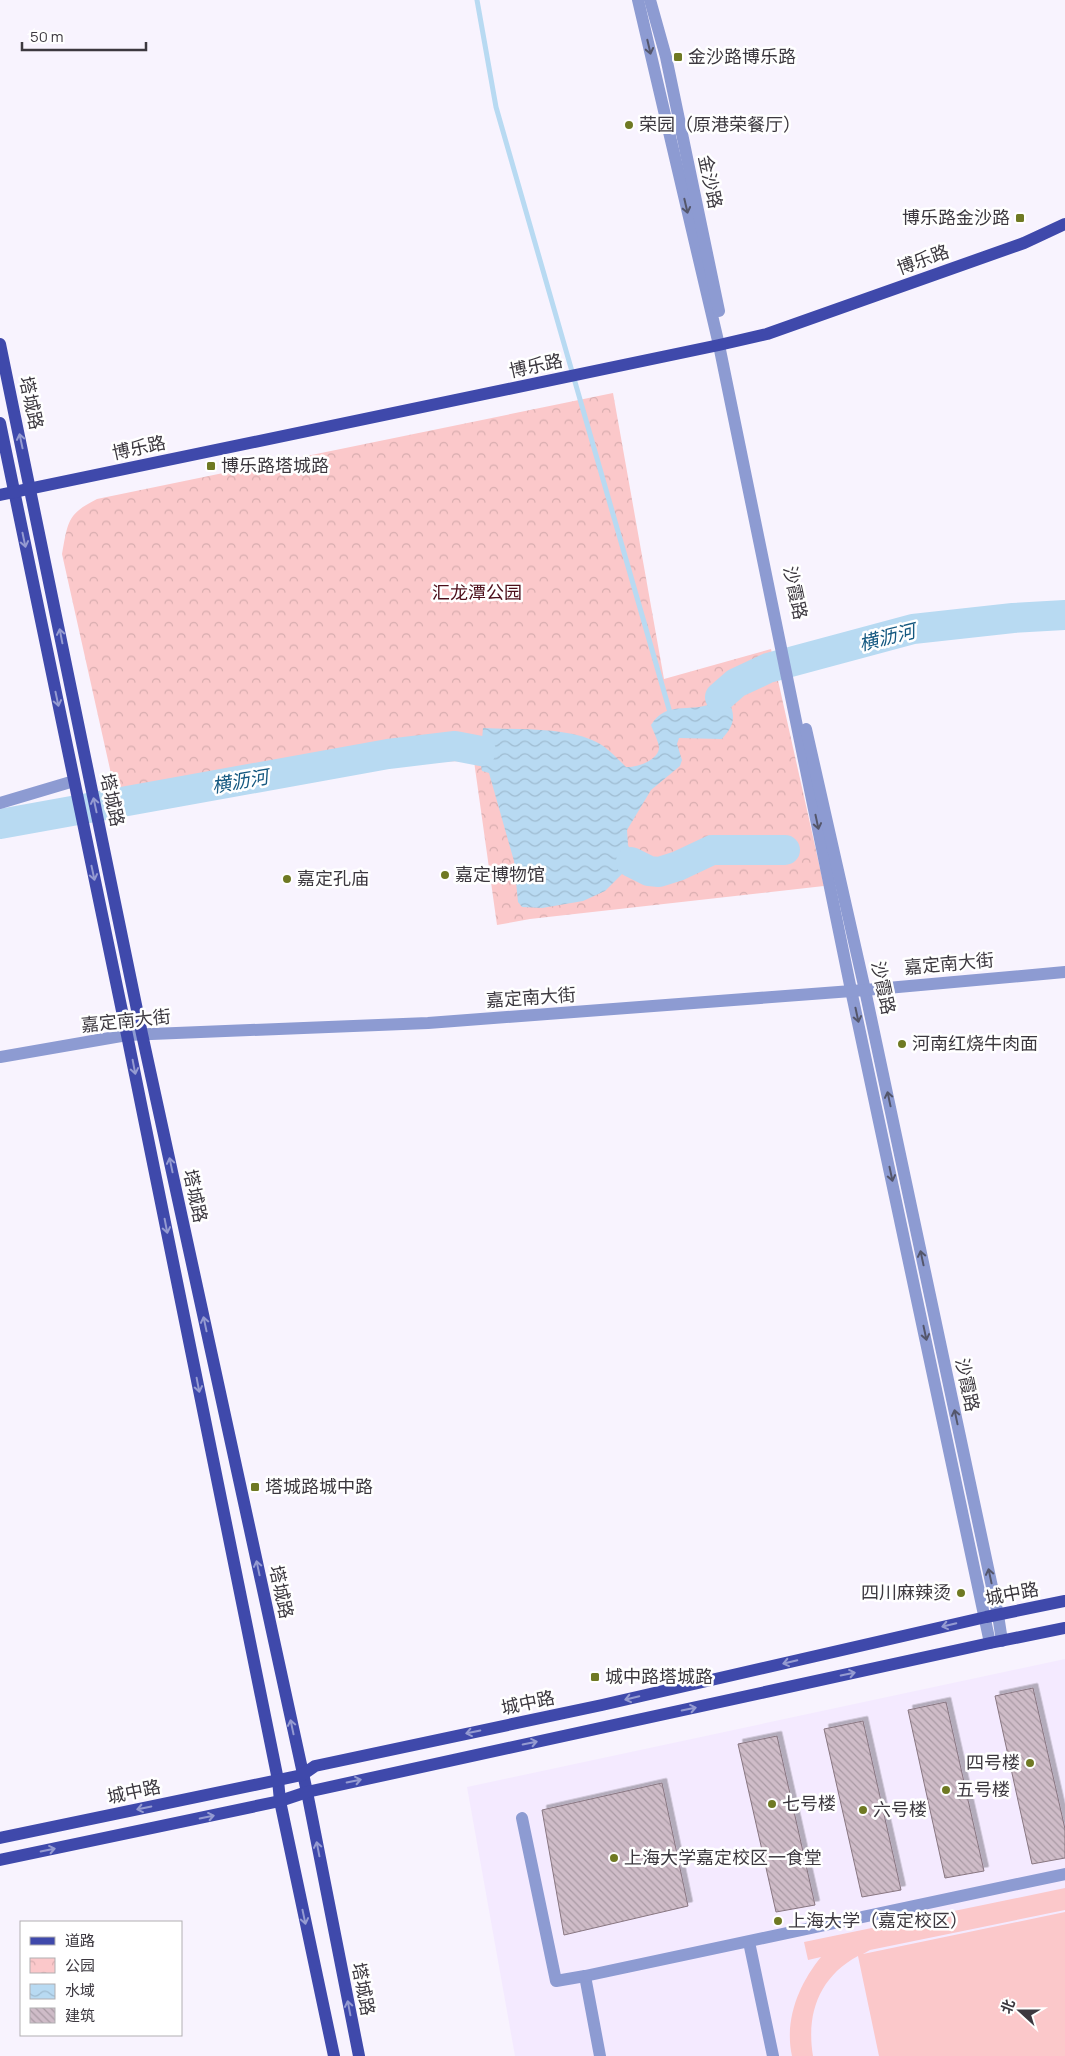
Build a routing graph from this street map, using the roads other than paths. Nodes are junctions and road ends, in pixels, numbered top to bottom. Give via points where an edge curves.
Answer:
1 (638, 0) edge
2 (650, 0) edge
3 (1065, 224) edge
4 (0, 344) edge
5 (722, 345) junction
6 (0, 423) edge
7 (31, 488) junction
8 (14, 492) junction
9 (0, 495) edge
10 (74, 781) junction
11 (0, 803) edge
12 (1065, 972) edge
13 (851, 990) junction
14 (866, 990) junction
15 (142, 1034) junction
16 (127, 1035) junction
17 (0, 1056) edge
18 (1065, 1601) edge
19 (992, 1616) junction
20 (1065, 1628) edge
21 (996, 1642) junction
22 (302, 1774) junction
23 (278, 1780) junction
24 (307, 1792) junction
25 (280, 1801) junction
26 (522, 1818) dead end
27 (0, 1838) edge
28 (0, 1860) edge
29 (1065, 1874) edge
30 (749, 1942) junction
31 (585, 1976) junction
32 (334, 2056) edge
33 (359, 2056) edge
34 (600, 2056) edge
35 (773, 2056) edge

1 -> 5 street
2 - 5 street, 金沙路 via 666,57
3 - 5 main road, 博乐路 via 1024,243 767,334
7 -> 4 main road, 塔城路
5 - 7 main road, 博乐路
5 -> 13 street
5 - 14 street, 沙霞路
6 - 8 main road, 塔城路
7 - 8 main road, 博乐路
15 -> 7 main road, 塔城路
8 - 9 main road, 博乐路
8 -> 10 main road, 塔城路
10 - 11 street
10 -> 16 main road, 塔城路
12 - 14 street, 嘉定南大街
13 - 14 street, 嘉定南大街
13 - 15 street, 嘉定南大街 via 428,1023
13 -> 19 street
19 -> 14 street, 沙霞路
15 - 16 street, 嘉定南大街
22 -> 15 main road, 塔城路
16 - 17 street, 嘉定南大街
16 -> 23 main road, 塔城路
18 - 19 main road, 城中路
19 - 21 street, 沙霞路
19 -> 22 main road, 城中路 via 611,1703 315,1766
20 - 21 main road
24 -> 21 main road
22 - 23 main road, 城中路
22 - 24 main road, 塔城路
23 - 25 main road, 塔城路
23 -> 27 main road, 城中路
24 - 25 main road
33 -> 24 main road, 塔城路
28 -> 25 main road
25 -> 32 main road, 塔城路
26 - 31 street via 556,1981
29 - 30 street
30 - 31 street
30 - 35 street
31 - 34 street

